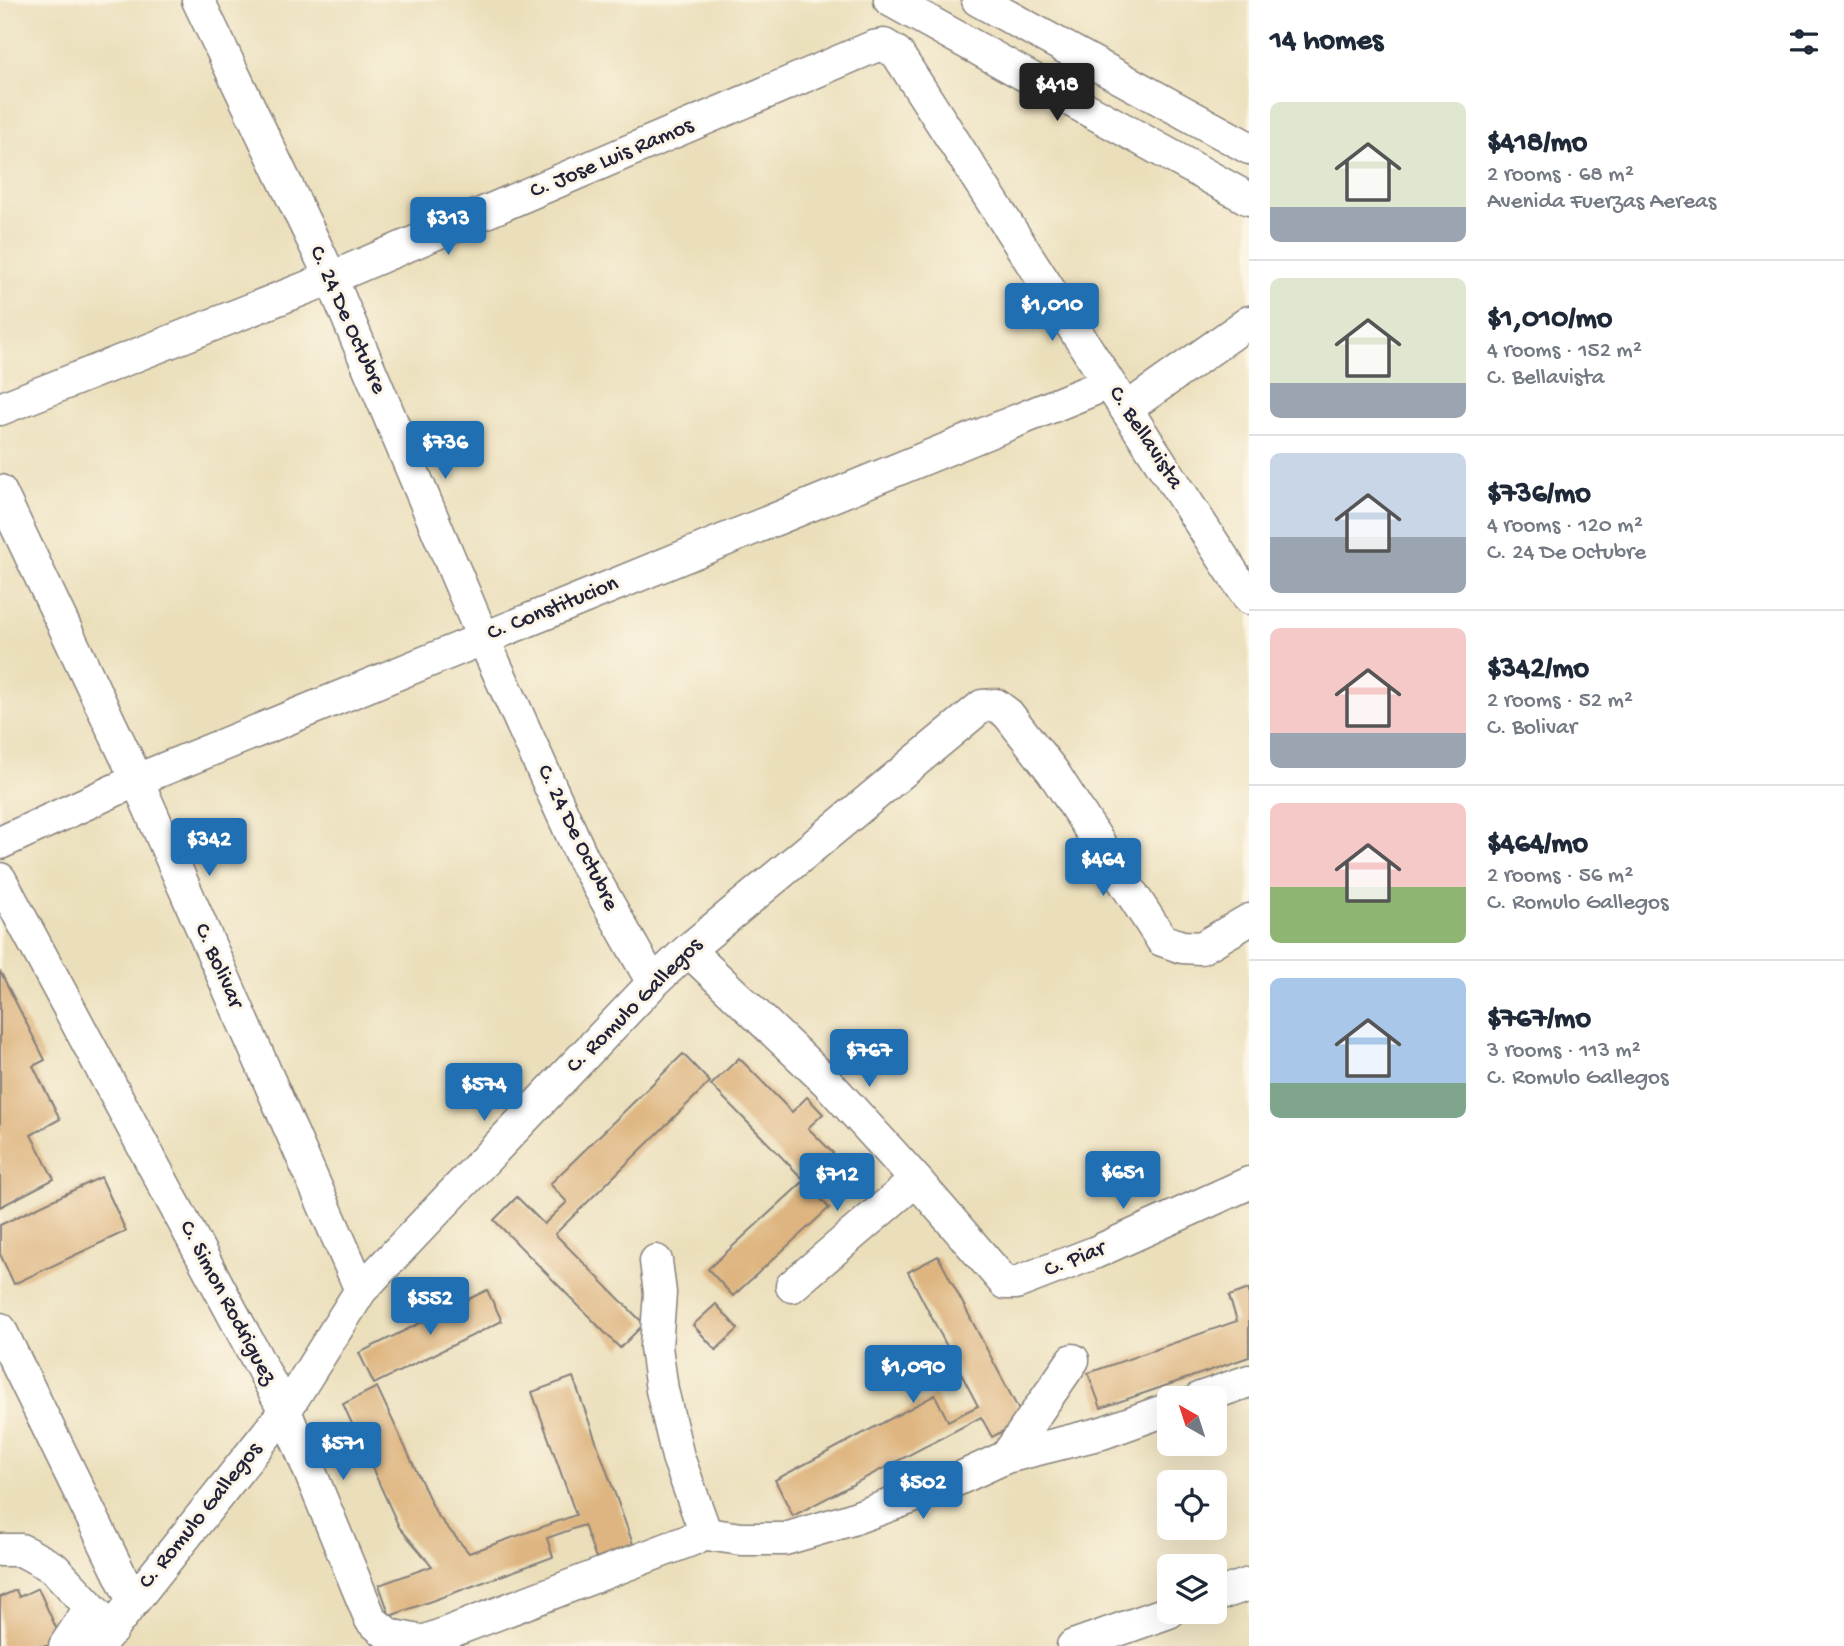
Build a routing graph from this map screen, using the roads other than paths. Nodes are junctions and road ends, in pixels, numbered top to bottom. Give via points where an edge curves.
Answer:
1 (198, 0) edge
2 (890, 0) edge
3 (978, 0) edge
4 (873, 47) joint
5 (1249, 148) edge
6 (1249, 199) edge
7 (331, 278) junction
8 (1249, 322) edge
9 (1117, 396) junction
10 (0, 410) edge
11 (0, 491) edge
12 (1249, 598) edge
13 (483, 638) junction
14 (137, 780) junction
15 (0, 843) edge
16 (0, 879) edge
17 (1249, 920) edge
18 (688, 950) junction
19 (653, 983) junction
20 (916, 1180) junction
21 (1249, 1183) edge
22 (656, 1261) dead end
23 (792, 1286) dead end
24 (361, 1290) junction
25 (0, 1329) edge
26 (1073, 1360) dead end
27 (1249, 1381) edge
28 (1227, 1389) edge
29 (285, 1411) junction
30 (1157, 1413) edge
31 (1006, 1457) junction
32 (700, 1533) junction
33 (0, 1550) edge
34 (1249, 1584) edge
35 (1227, 1592) edge
36 (133, 1601) junction
37 (89, 1608) junction
38 (1157, 1616) edge
39 (105, 1638) edge
40 (65, 1646) edge
41 (1073, 1646) edge

1 - 7 street, C. 24 De Octubre
2 - 6 street
3 - 5 street
4 - 7 street, C. Jose Luis Ramos
4 - 9 street, C. Bellavista via 884,45 897,53
7 - 10 street, C. Jose Luis Ramos
7 - 13 street, C. 24 De Octubre
8 - 9 street, C. Constitucion
9 - 12 street, C. Bellavista
9 - 13 street, C. Constitucion
11 - 14 street, C. Bolivar
13 - 14 street, C. Constitucion
13 - 19 street, C. 24 De Octubre via 582,858
14 - 15 street, C. Constitucion
14 - 24 street, C. Bolivar
16 - 29 street, C. Simon Rodriguez
17 - 18 street, C. Romulo Gallegos via 1201,948 1162,940 1053,772 996,705 982,706
18 - 19 street, C. Romulo Gallegos
18 - 20 street via 827,1082
19 - 24 street, C. Romulo Gallegos
20 - 21 street, C. Piar via 1005,1283 1016,1283 1094,1253
20 - 23 street
22 - 32 street via 660,1293 656,1346 663,1390 678,1457 704,1526
24 - 29 street, C. Romulo Gallegos
25 - 36 street
26 - 31 street
27 - 28 street
29 - 32 street, C. Simon Rodriguez via 371,1620 389,1635 423,1642
29 - 36 street, C. Romulo Gallegos
30 - 31 street via 1102,1433
31 - 32 street via 943,1486 785,1539
33 - 37 street via 21,1549 54,1568
34 - 35 street
36 - 39 street, C. Romulo Gallegos
37 - 39 street
37 - 40 street
38 - 41 street

